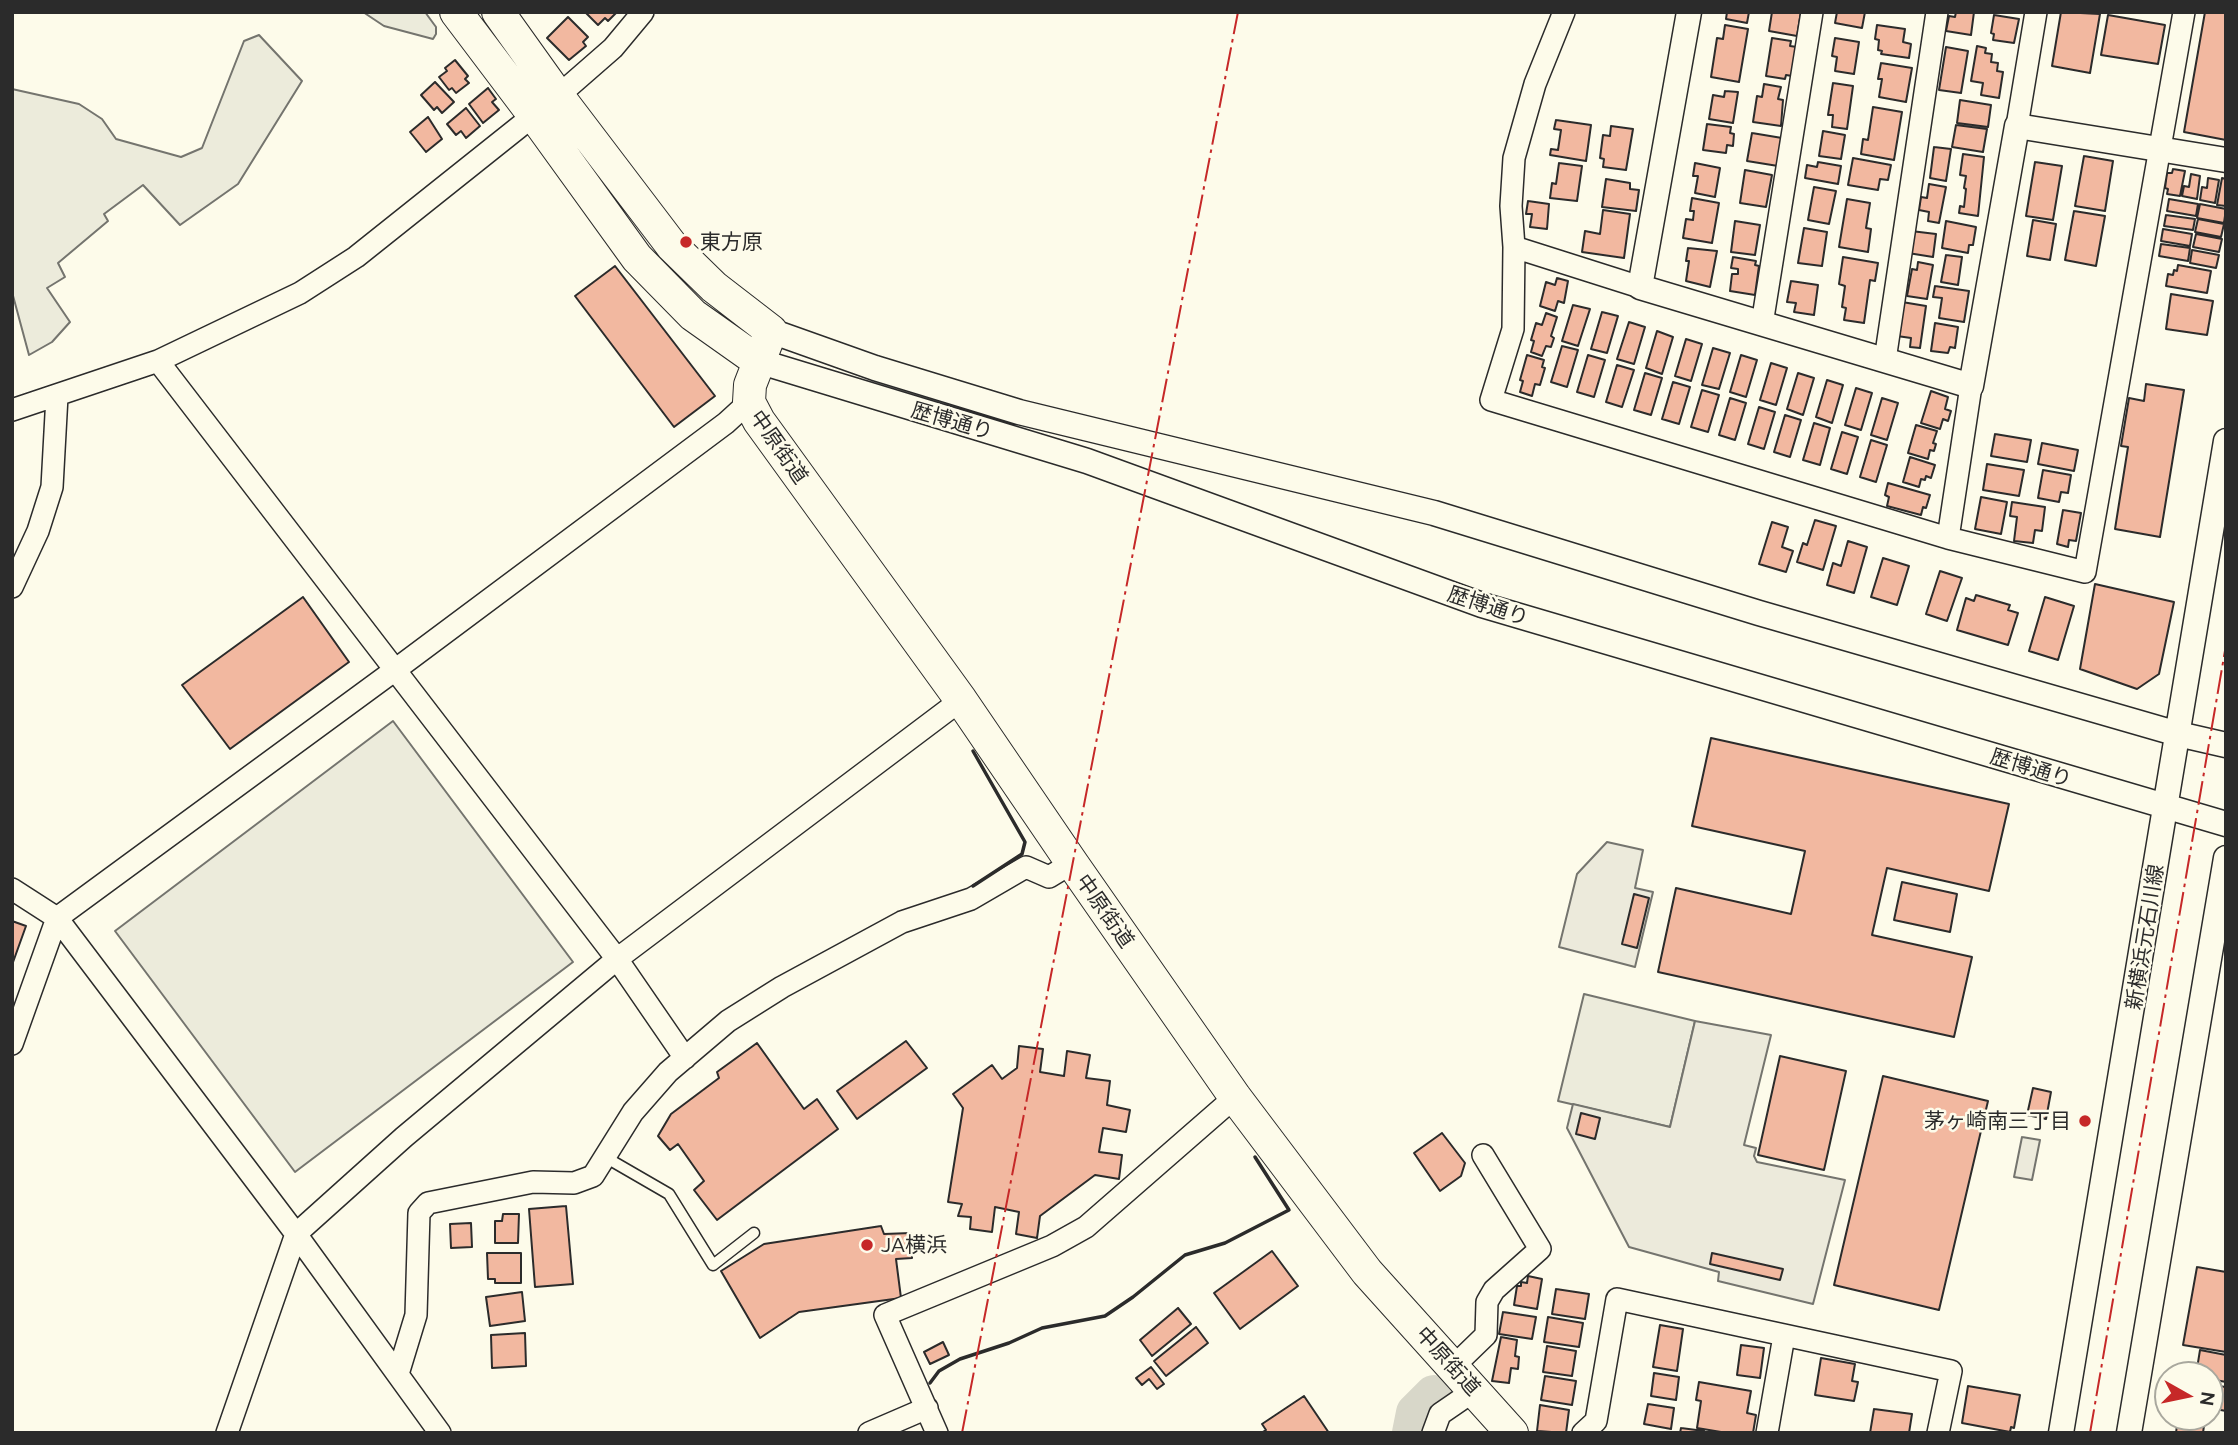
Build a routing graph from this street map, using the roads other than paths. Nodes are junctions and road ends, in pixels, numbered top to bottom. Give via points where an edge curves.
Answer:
1 (456, 12) edge
2 (498, 12) edge
3 (643, 12) edge
4 (1564, 12) edge
5 (1689, 12) edge
6 (1811, 12) edge
7 (1937, 12) edge
8 (2036, 12) edge
9 (2184, 12) edge
10 (545, 105) junction
11 (2017, 126) junction
12 (2158, 149) junction
13 (2226, 160) edge
14 (1514, 247) junction
15 (1640, 287) junction
16 (1762, 324) junction
17 (771, 331) junction
18 (1885, 360) junction
19 (159, 361) junction
20 (758, 362) junction
21 (1971, 386) junction
22 (57, 396) junction
23 (749, 402) junction
24 (12, 410) edge
25 (2226, 441) edge
26 (1948, 538) junction
27 (12, 587) edge
28 (395, 670) junction
29 (961, 700) junction
30 (2178, 734) junction
31 (2226, 745) edge
32 (2165, 808) junction
33 (2226, 824) edge
34 (2226, 858) edge
35 (1072, 863) junction
36 (12, 889) edge
37 (57, 918) junction
38 (617, 959) junction
39 (12, 1044) edge
40 (685, 1058) junction
41 (1235, 1097) junction
42 (1483, 1155) dead end
43 (604, 1157) junction
44 (754, 1233) dead end
45 (296, 1234) junction
46 (1784, 1336) junction
47 (1453, 1367) junction
48 (398, 1374) junction
49 (1475, 1390) junction
50 (927, 1408) junction
51 (227, 1433) edge
52 (440, 1433) edge
53 (869, 1433) edge
54 (937, 1433) edge
55 (1433, 1433) edge
56 (1512, 1433) edge
57 (1583, 1433) edge
58 (1766, 1433) edge
59 (1938, 1433) edge
60 (2062, 1433) edge
61 (2129, 1433) edge

1 - 10 main road
2 - 10 main road
3 - 10 street via 613,48
4 - 14 street via 1535,84 1514,158
5 - 15 street
6 - 16 street
7 - 18 street
8 - 11 street
9 - 12 street
10 - 17 main road via 672,246 714,287
10 - 19 street via 356,257 300,293
10 - 20 main road via 637,258 693,315
11 - 12 street
11 - 21 street
12 - 13 street
12 - 26 street via 2085,572
14 - 15 street
14 - 26 street via 1513,329 1491,400
15 - 16 street
16 - 18 street
17 - 20 main road, 中原街道
17 - 30 street, 歴博通り via 1019,412 1434,513
18 - 21 street
19 - 22 street
19 - 28 street
20 - 23 main road, 中原街道
20 - 32 street, 歴博通り via 1087,461 1482,605
21 - 26 street
22 - 24 street
22 - 27 street via 52,487
23 - 28 street
23 - 29 main road, 中原街道
25 - 30 street, 新横浜元石川線
28 - 37 street
28 - 38 street
29 - 35 main road, 中原街道
29 - 38 street
30 - 31 street, 歴博通り
30 - 32 street, 新横浜元石川線
32 - 33 street, 歴博通り
32 - 60 street, 新横浜元石川線
34 - 61 street
35 - 40 street via 1049,877 1026,867 971,900 902,922 771,994 728,1021
35 - 41 main road, 中原街道
36 - 37 street
37 - 39 street
37 - 45 street
38 - 40 street
38 - 45 street
40 - 43 street via 633,1112
41 - 47 main road, 中原街道 via 1367,1272
41 - 50 street via 1086,1227 1052,1246 885,1315
42 - 47 street via 1540,1249 1493,1290 1487,1302 1486,1335
43 - 44 lane via 669,1194 713,1265
43 - 48 street via 593,1175 575,1183 533,1182 428,1203 419,1213 416,1315
45 - 48 street
45 - 51 street
46 - 57 street via 1617,1299 1595,1421
46 - 58 street
46 - 59 street via 1951,1371
47 - 49 main road, 中原街道
48 - 52 street
49 - 55 street via 1440,1414
49 - 56 main road, 中原街道
50 - 53 street
50 - 54 street

